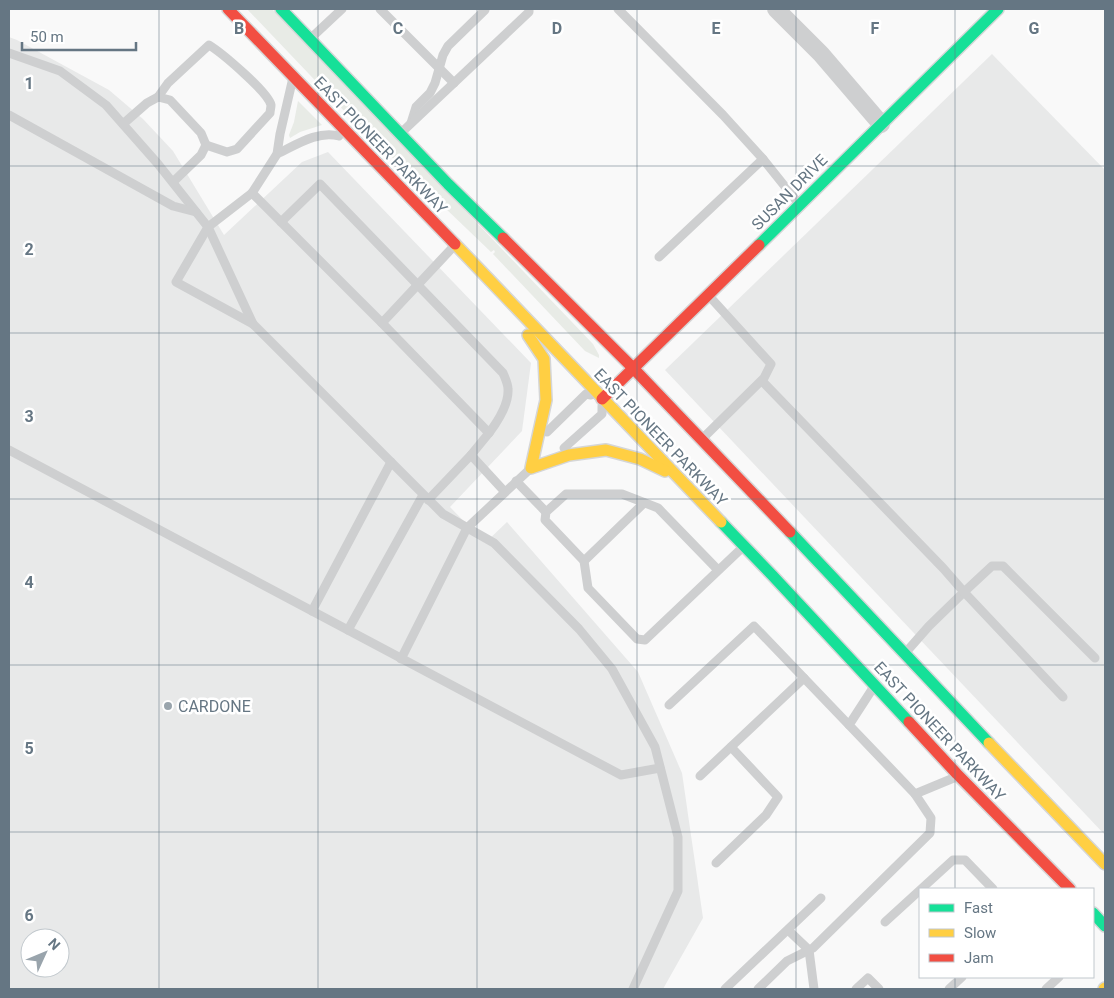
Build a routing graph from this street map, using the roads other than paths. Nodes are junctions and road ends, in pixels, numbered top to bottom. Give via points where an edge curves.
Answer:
1 (228, 9) edge
2 (281, 9) edge
3 (342, 9) edge
4 (380, 9) edge
5 (530, 9) edge
6 (618, 9) edge
7 (776, 9) edge
8 (998, 9) edge
9 (485, 10) edge
10 (310, 39) junction
11 (9, 53) edge
12 (439, 68) junction
13 (292, 77) junction
14 (454, 83) junction
15 (158, 97) junction
16 (9, 115) edge
17 (411, 123) junction
18 (123, 124) junction
19 (881, 124) junction
20 (400, 134) junction
21 (354, 140) junction
22 (206, 145) junction
23 (276, 154) junction
24 (763, 159) junction
25 (172, 182) junction
26 (252, 193) junction
27 (800, 204) junction
28 (196, 212) junction
29 (281, 222) junction
30 (208, 228) junction
31 (456, 244) junction
32 (659, 257) dead end
33 (418, 285) junction
34 (499, 290) junction
35 (708, 295) junction
36 (382, 323) junction
37 (253, 324) junction
38 (633, 368) junction
39 (762, 381) junction
40 (602, 399) junction
41 (489, 433) junction
42 (702, 440) junction
43 (9, 450) edge
44 (470, 456) junction
45 (391, 462) junction
46 (531, 468) junction
47 (677, 477) junction
48 (516, 481) junction
49 (505, 492) junction
50 (426, 497) junction
51 (644, 503) junction
52 (546, 512) junction
53 (467, 528) junction
54 (744, 546) junction
55 (584, 561) junction
56 (718, 570) junction
57 (964, 592) junction
58 (312, 611) junction
59 (348, 630) junction
60 (904, 653) junction
61 (401, 658) junction
62 (1095, 658) dead end
63 (804, 678) junction
64 (875, 685) junction
65 (1063, 697) dead end
66 (669, 705) dead end
67 (849, 725) junction
68 (731, 747) junction
69 (660, 768) junction
70 (700, 776) dead end
71 (959, 776) junction
72 (915, 794) junction
73 (716, 863) dead end
74 (1105, 864) edge
75 (1062, 887) edge
76 (922, 888) edge
77 (992, 888) edge
78 (919, 891) edge
79 (821, 898) dead end
80 (1094, 914) edge
81 (885, 922) dead end
82 (1105, 926) edge
83 (788, 930) junction
84 (809, 950) junction
85 (961, 978) edge
86 (1058, 978) edge
87 (633, 989) edge
88 (724, 989) edge
89 (758, 989) edge
90 (814, 989) edge
91 (856, 989) edge
92 (879, 989) edge
93 (949, 989) edge
94 (1046, 989) edge

1 - 13 main road, EAST PIONEER PARKWAY
2 - 10 main road, EAST PIONEER PARKWAY
3 - 10 lane
4 - 12 lane
5 - 14 lane
6 - 24 lane
7 - 19 street via 821,54
8 - 19 main road, SUSAN DRIVE
9 - 12 lane via 448,46
10 - 20 main road, EAST PIONEER PARKWAY
11 - 18 lane via 60,71 106,105
12 - 14 lane
12 - 17 lane via 430,93 416,107
13 - 21 main road, EAST PIONEER PARKWAY
13 - 23 lane
14 - 17 lane
15 - 18 lane
15 - 22 lane via 170,100 201,133
15 - 22 lane via 168,83 210,45 264,94 271,105 270,113 236,149 227,152
16 - 28 lane via 173,206
17 - 20 lane
18 - 25 lane
19 - 27 main road, SUSAN DRIVE
20 - 38 main road, EAST PIONEER PARKWAY
21 - 23 lane via 332,134 313,137
21 - 31 main road, EAST PIONEER PARKWAY
22 - 25 lane via 201,155
23 - 26 lane
24 - 27 lane
24 - 32 lane
25 - 28 lane
26 - 29 lane
26 - 30 lane
27 - 35 main road, SUSAN DRIVE
28 - 30 lane
29 - 33 lane via 320,184
29 - 36 lane
30 - 37 lane
30 - 37 lane via 176,282
31 - 33 lane
31 - 34 main road, EAST PIONEER PARKWAY
33 - 36 lane
33 - 41 lane via 503,373 508,389 505,405
34 - 40 main road, EAST PIONEER PARKWAY
34 - 46 main road via 544,359 546,400
35 - 38 main road, SUSAN DRIVE
35 - 39 lane via 771,364
36 - 41 lane
37 - 45 lane
38 - 40 main road, SUSAN DRIVE
38 - 42 main road, EAST PIONEER PARKWAY
39 - 42 lane
39 - 57 lane
40 - 46 lane via 602,414 556,455
40 - 46 lane via 586,394 542,437
40 - 47 main road, EAST PIONEER PARKWAY
41 - 44 lane
42 - 60 main road, EAST PIONEER PARKWAY
43 - 58 lane
44 - 49 lane
44 - 50 lane
45 - 50 lane
45 - 58 lane
46 - 47 main road via 569,455 606,450 640,459
46 - 48 lane
47 - 54 main road, EAST PIONEER PARKWAY
48 - 49 lane
48 - 52 lane
49 - 53 lane
50 - 53 lane via 442,514
50 - 59 lane
51 - 52 lane via 622,494 566,494
51 - 55 lane
51 - 56 lane via 658,508
52 - 55 lane via 545,520
53 - 61 lane
53 - 69 lane via 494,543 579,629 612,669 655,747
54 - 56 lane
54 - 64 main road, EAST PIONEER PARKWAY
55 - 56 lane via 588,588 637,639 645,640
57 - 60 lane
57 - 62 lane via 992,566 1003,566
57 - 65 lane
58 - 59 lane
59 - 61 lane
60 - 74 main road, EAST PIONEER PARKWAY
61 - 69 lane via 621,775
63 - 66 lane via 754,626
63 - 67 lane
63 - 68 lane
64 - 67 lane
64 - 71 main road, EAST PIONEER PARKWAY
67 - 72 lane
68 - 70 lane
68 - 73 lane via 778,797 766,815
69 - 87 lane via 678,837 678,891
71 - 72 lane
71 - 75 main road, EAST PIONEER PARKWAY
72 - 84 lane via 931,818 930,833
76 - 77 lane via 953,860 965,860
78 - 81 lane
79 - 83 lane
80 - 82 main road
83 - 84 lane
83 - 88 lane
84 - 89 lane via 787,961
84 - 90 lane
85 - 93 lane
86 - 94 lane
91 - 92 lane via 868,978

